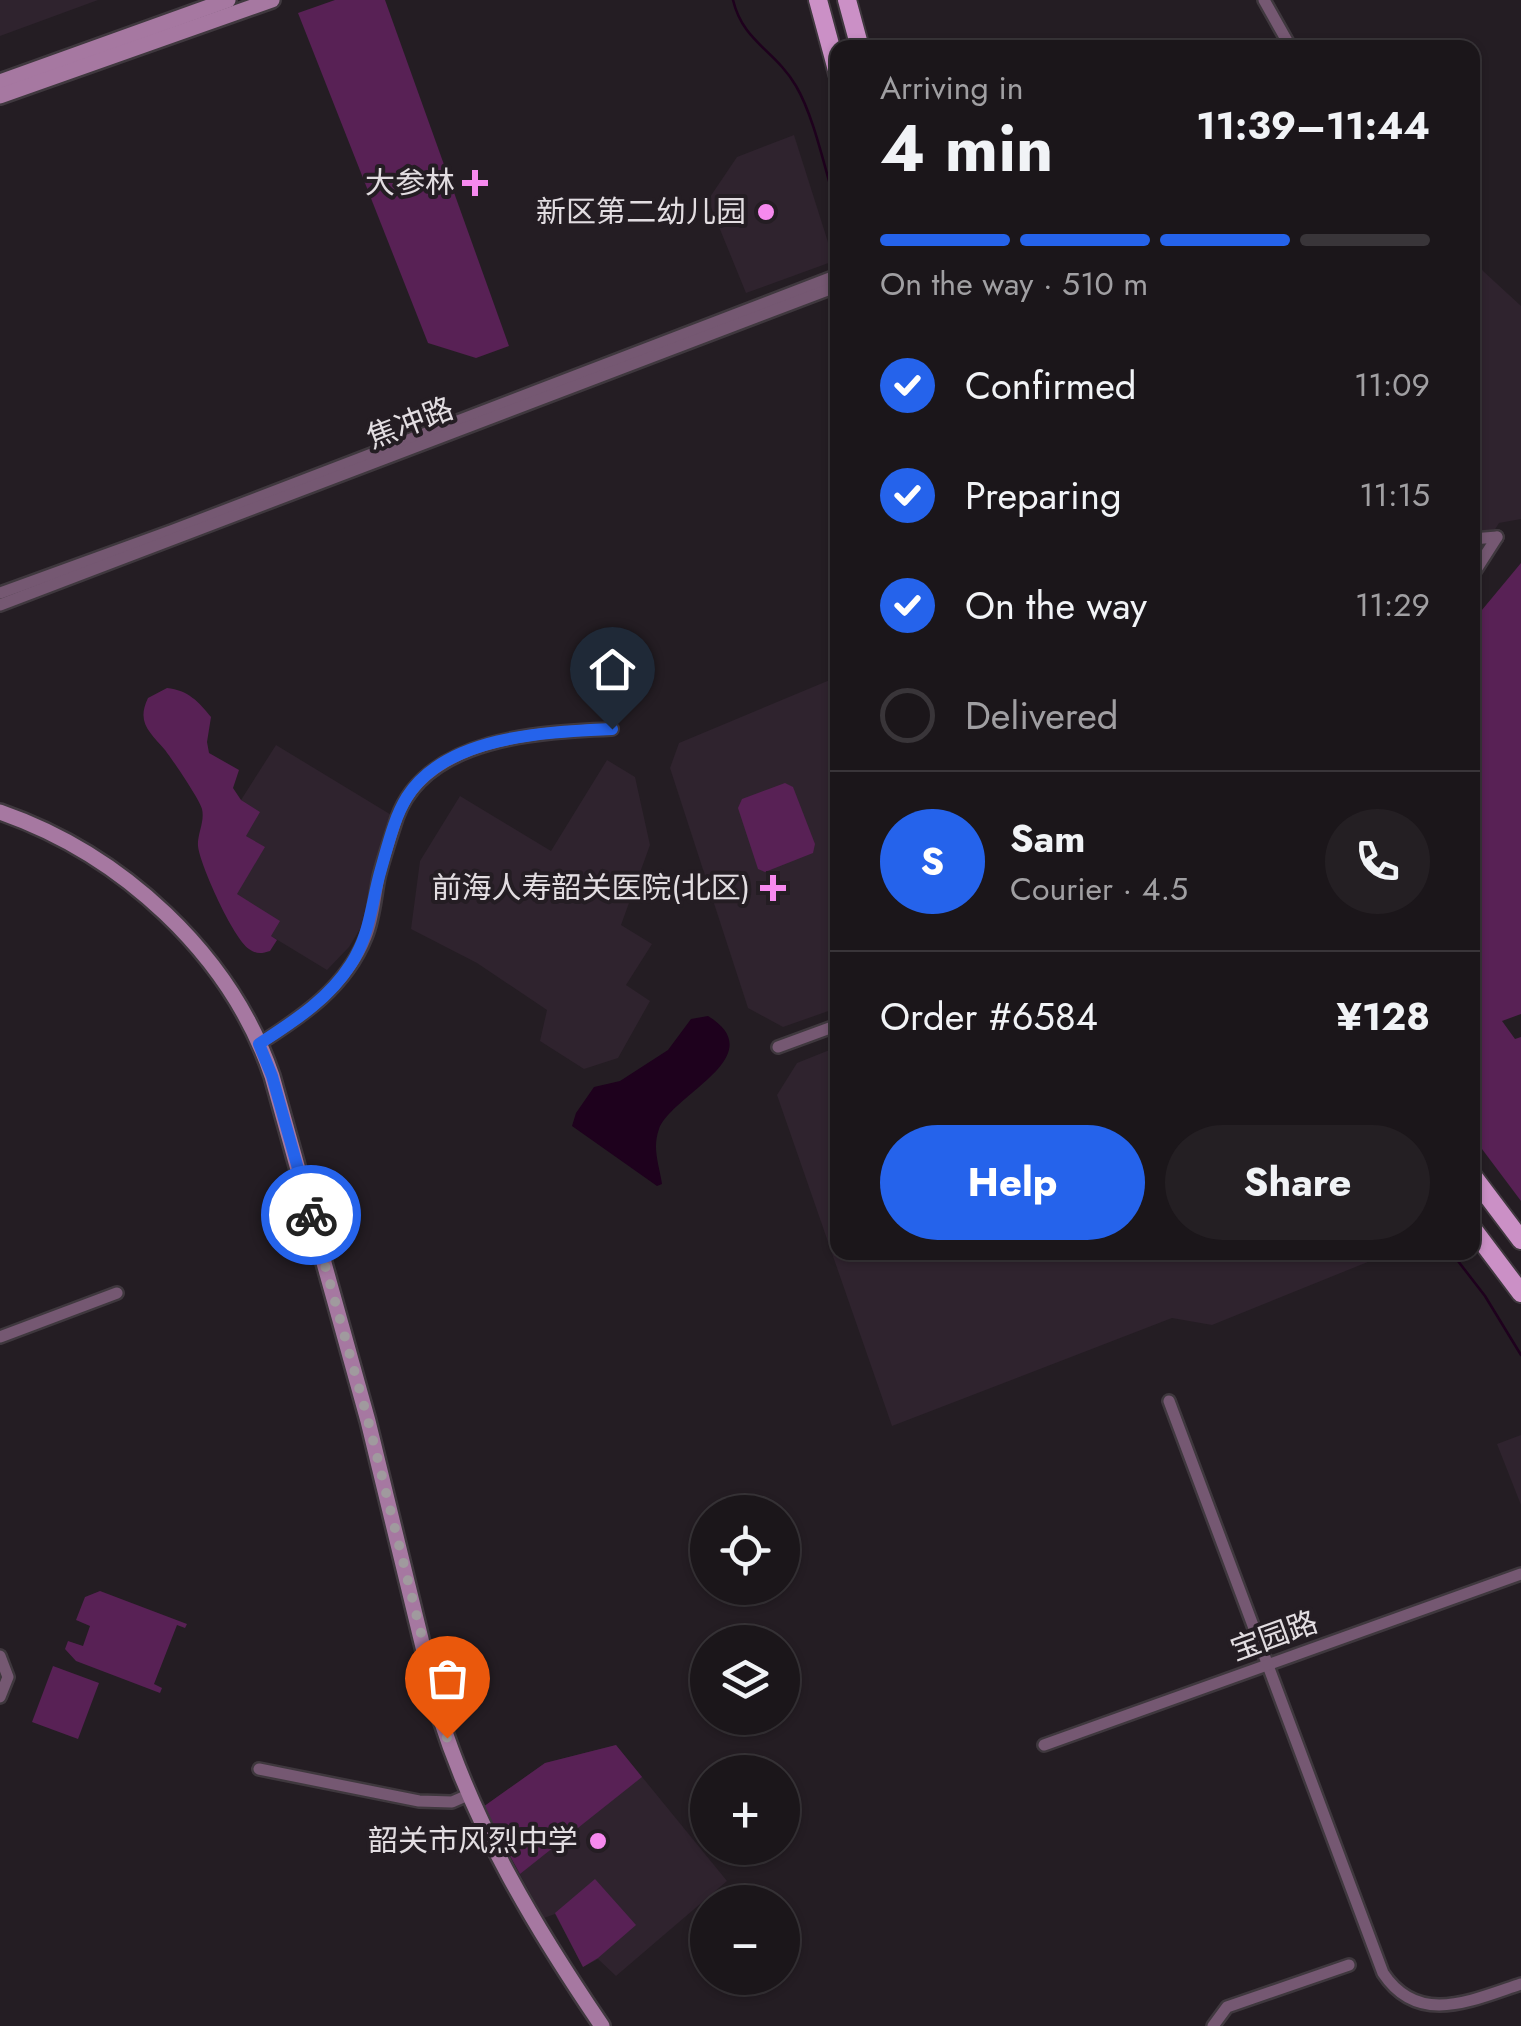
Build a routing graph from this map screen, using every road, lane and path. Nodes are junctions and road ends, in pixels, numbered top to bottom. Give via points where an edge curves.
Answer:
1 (228, 0) edge
2 (272, 0) edge
3 (818, 0) edge
4 (848, 0) edge
5 (1264, 0) edge
6 (858, 40) edge
7 (1286, 40) edge
8 (830, 44) edge
9 (0, 82) edge
10 (0, 96) edge
11 (830, 278) edge
12 (830, 289) edge
13 (1480, 538) edge
14 (1480, 564) edge
15 (0, 593) edge
16 (0, 605) edge
17 (612, 729) dead end
18 (0, 812) edge
19 (830, 1027) edge
20 (259, 1044) junction
21 (778, 1046) dead end
22 (1480, 1186) edge
23 (1480, 1239) edge
24 (1521, 1240) edge
25 (117, 1292) dead end
26 (1521, 1293) edge
27 (0, 1337) edge
28 (1169, 1401) dead end
29 (1521, 1574) edge
30 (0, 1656) edge
31 (1270, 1665) junction
32 (0, 1696) edge
33 (1044, 1744) dead end
34 (260, 1770) dead end
35 (468, 1795) junction
36 (1349, 1965) dead end
37 (1521, 1984) edge
38 (602, 2026) edge
39 (1213, 2026) edge

1 - 9 main road
2 - 10 main road
3 - 8 main road
4 - 6 main road
5 - 7 street
11 - 15 street, 焦冲路
12 - 16 street, 焦冲路
13 - 14 street via 1497,537
17 - 20 street via 504,740 473,749 424,778 398,816 373,916 352,963 312,1009
18 - 20 main road via 72,843 136,887 213,968
19 - 21 street
20 - 35 main road via 368,1420 440,1717
22 - 24 main road
23 - 26 main road
25 - 27 street
28 - 31 street
29 - 31 street, 宝园路
30 - 32 street via 8,1677
31 - 33 street, 宝园路
31 - 37 street via 1389,1984 1411,2002 1434,2008
34 - 35 street via 420,1801
35 - 38 main road via 522,1901
36 - 39 street via 1227,2007

